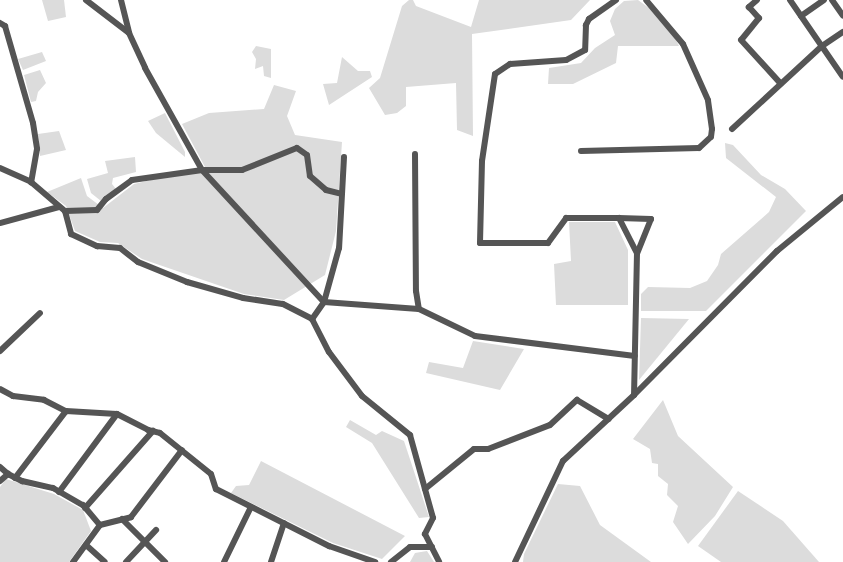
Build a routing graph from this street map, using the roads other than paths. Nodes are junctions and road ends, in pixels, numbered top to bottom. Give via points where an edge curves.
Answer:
1 (86, 0) edge
2 (121, 0) edge
3 (616, 0) edge
4 (646, 0) edge
5 (757, 0) edge
6 (790, 0) edge
7 (824, 0) edge
8 (832, 0) edge
9 (801, 16) junction
10 (843, 16) edge
11 (0, 23) edge
12 (843, 32) edge
13 (129, 33) junction
14 (822, 46) junction
15 (843, 77) edge
16 (781, 84) junction
17 (732, 129) dead end
18 (580, 151) dead end
19 (415, 154) dead end
20 (344, 158) dead end
21 (0, 168) edge
22 (202, 170) junction
23 (31, 182) junction
24 (342, 194) junction
25 (843, 197) edge
26 (59, 207) junction
27 (65, 211) junction
28 (619, 218) junction
29 (0, 223) edge
30 (637, 253) junction
31 (324, 302) junction
32 (420, 309) junction
33 (40, 313) dead end
34 (312, 319) junction
35 (0, 351) edge
36 (635, 356) junction
37 (1, 389) edge
38 (634, 395) junction
39 (66, 411) junction
40 (117, 414) junction
41 (609, 419) junction
42 (153, 431) junction
43 (182, 450) junction
44 (0, 467) edge
45 (8, 474) junction
46 (15, 478) junction
47 (0, 481) edge
48 (425, 489) junction
49 (59, 492) junction
50 (251, 507) junction
51 (86, 508) junction
52 (122, 519) junction
53 (284, 523) junction
54 (100, 525) junction
55 (156, 530) dead end
56 (144, 542) junction
57 (86, 545) junction
58 (432, 547) junction
59 (359, 559) edge
60 (130, 561) edge
61 (72, 562) edge
62 (104, 562) edge
63 (165, 562) edge
64 (224, 562) edge
65 (272, 562) edge
66 (375, 562) edge
67 (391, 562) edge
68 (440, 562) edge
69 (515, 562) edge

1 - 13 street
2 - 13 street
3 - 28 street via 589,19 586,25 585,50 566,60 510,64 495,74 482,161 480,243 548,243 566,218
4 - 18 street via 683,44 708,100 711,137 699,148
5 - 16 street via 749,7 759,18 741,40
6 - 9 street
7 - 9 street
8 - 10 street
9 - 14 street
11 - 23 street via 5,26 33,124 37,149
12 - 14 street
13 - 22 street via 145,68
14 - 15 street
14 - 16 street
16 - 17 street
19 - 32 street via 416,291
20 - 24 street
21 - 23 street
22 - 24 street via 242,170 297,148 307,155 310,176 326,190
22 - 27 street via 132,180 106,199 97,210
22 - 31 street
23 - 26 street
24 - 31 street via 339,248
25 - 38 street via 777,251
26 - 27 street
26 - 29 street
27 - 34 street via 71,234 97,246 120,248 138,262 187,282 243,298 283,304
28 - 30 street
28 - 30 street via 651,219
30 - 36 street
31 - 32 street
31 - 34 street
32 - 36 street via 475,336
33 - 35 street
34 - 48 street via 329,352 362,396 410,435
36 - 38 street
37 - 39 street via 13,396 44,400
38 - 41 street
39 - 40 street
39 - 46 street
40 - 42 street
40 - 49 street
41 - 48 street via 577,400 550,425 488,449 474,449
41 - 69 street via 563,461
42 - 43 street via 160,433
42 - 51 street
43 - 50 street via 210,474 216,489
43 - 52 street via 131,517
44 - 45 street
45 - 46 street
45 - 47 street
46 - 49 street
48 - 58 street via 434,518 425,534
49 - 51 street
50 - 53 street
50 - 64 street
51 - 54 street
52 - 54 street
52 - 56 street
53 - 59 street
53 - 65 street
54 - 57 street
55 - 56 street
56 - 60 street
56 - 63 street
57 - 61 street
57 - 62 street
58 - 67 street via 410,547
58 - 68 street
59 - 66 street

